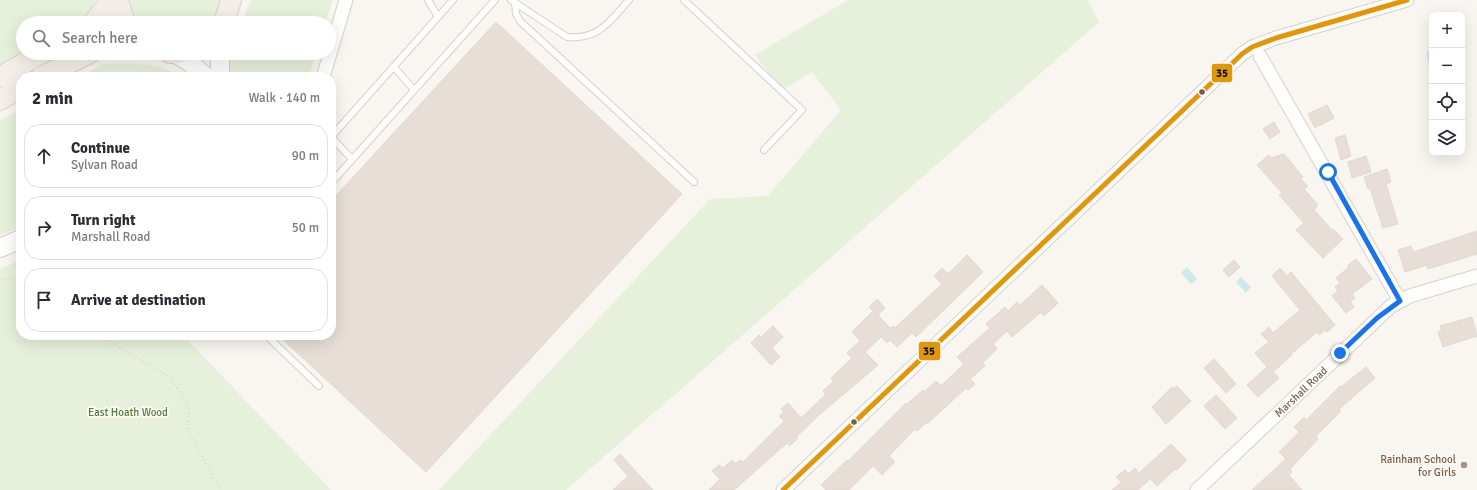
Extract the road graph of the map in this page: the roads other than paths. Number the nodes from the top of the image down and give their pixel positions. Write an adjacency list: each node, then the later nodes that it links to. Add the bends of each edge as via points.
1 (112, 0): 12 (main road)
2 (118, 0): 13 (main road)
3 (231, 0): 14 (main road)
4 (346, 0): 16 (street)
5 (428, 0): 15 (lane)
6 (453, 0): 15 (lane)
7 (495, 0): 29 (lane)
8 (629, 0): 11 (lane, via 601,30 577,38 567,37)
9 (684, 0): 34 (lane, via 802,110)
10 (1407, 0): 44 (street, via 1276,38 1252,47 1242,54)
11 (513, 1): 37 (lane, via 520,20)
12 (99, 16)
13 (123, 16)
14 (226, 16)
15 (438, 17): 23 (lane)
16 (336, 33)
17 (1260, 56): 41 (street)
18 (30, 60): 28 (main road)
19 (84, 60): 24 (main road)
20 (188, 60): 25 (street)
21 (220, 60): 26 (street)
22 (328, 60): 27 (street)
23 (394, 67): 29 (lane); 32 (lane)
24 (54, 72)
25 (201, 72)
26 (220, 72)
27 (324, 72)
28 (0, 77)
29 (414, 90): 35 (lane)
30 (16, 91): 31 (main road)
31 (0, 100)
32 (336, 131)
33 (336, 142): 35 (lane)
34 (764, 150)
35 (352, 159): 36 (lane)
36 (336, 177)
37 (694, 182)
38 (16, 241): 39 (street)
39 (0, 248)
40 (1477, 276): 41 (street, Marshall Road)
41 (1400, 301): 45 (street, Marshall Road, via 1377,318)
42 (271, 340): 43 (lane)
43 (319, 386)
44 (783, 490)
45 (1197, 490)

